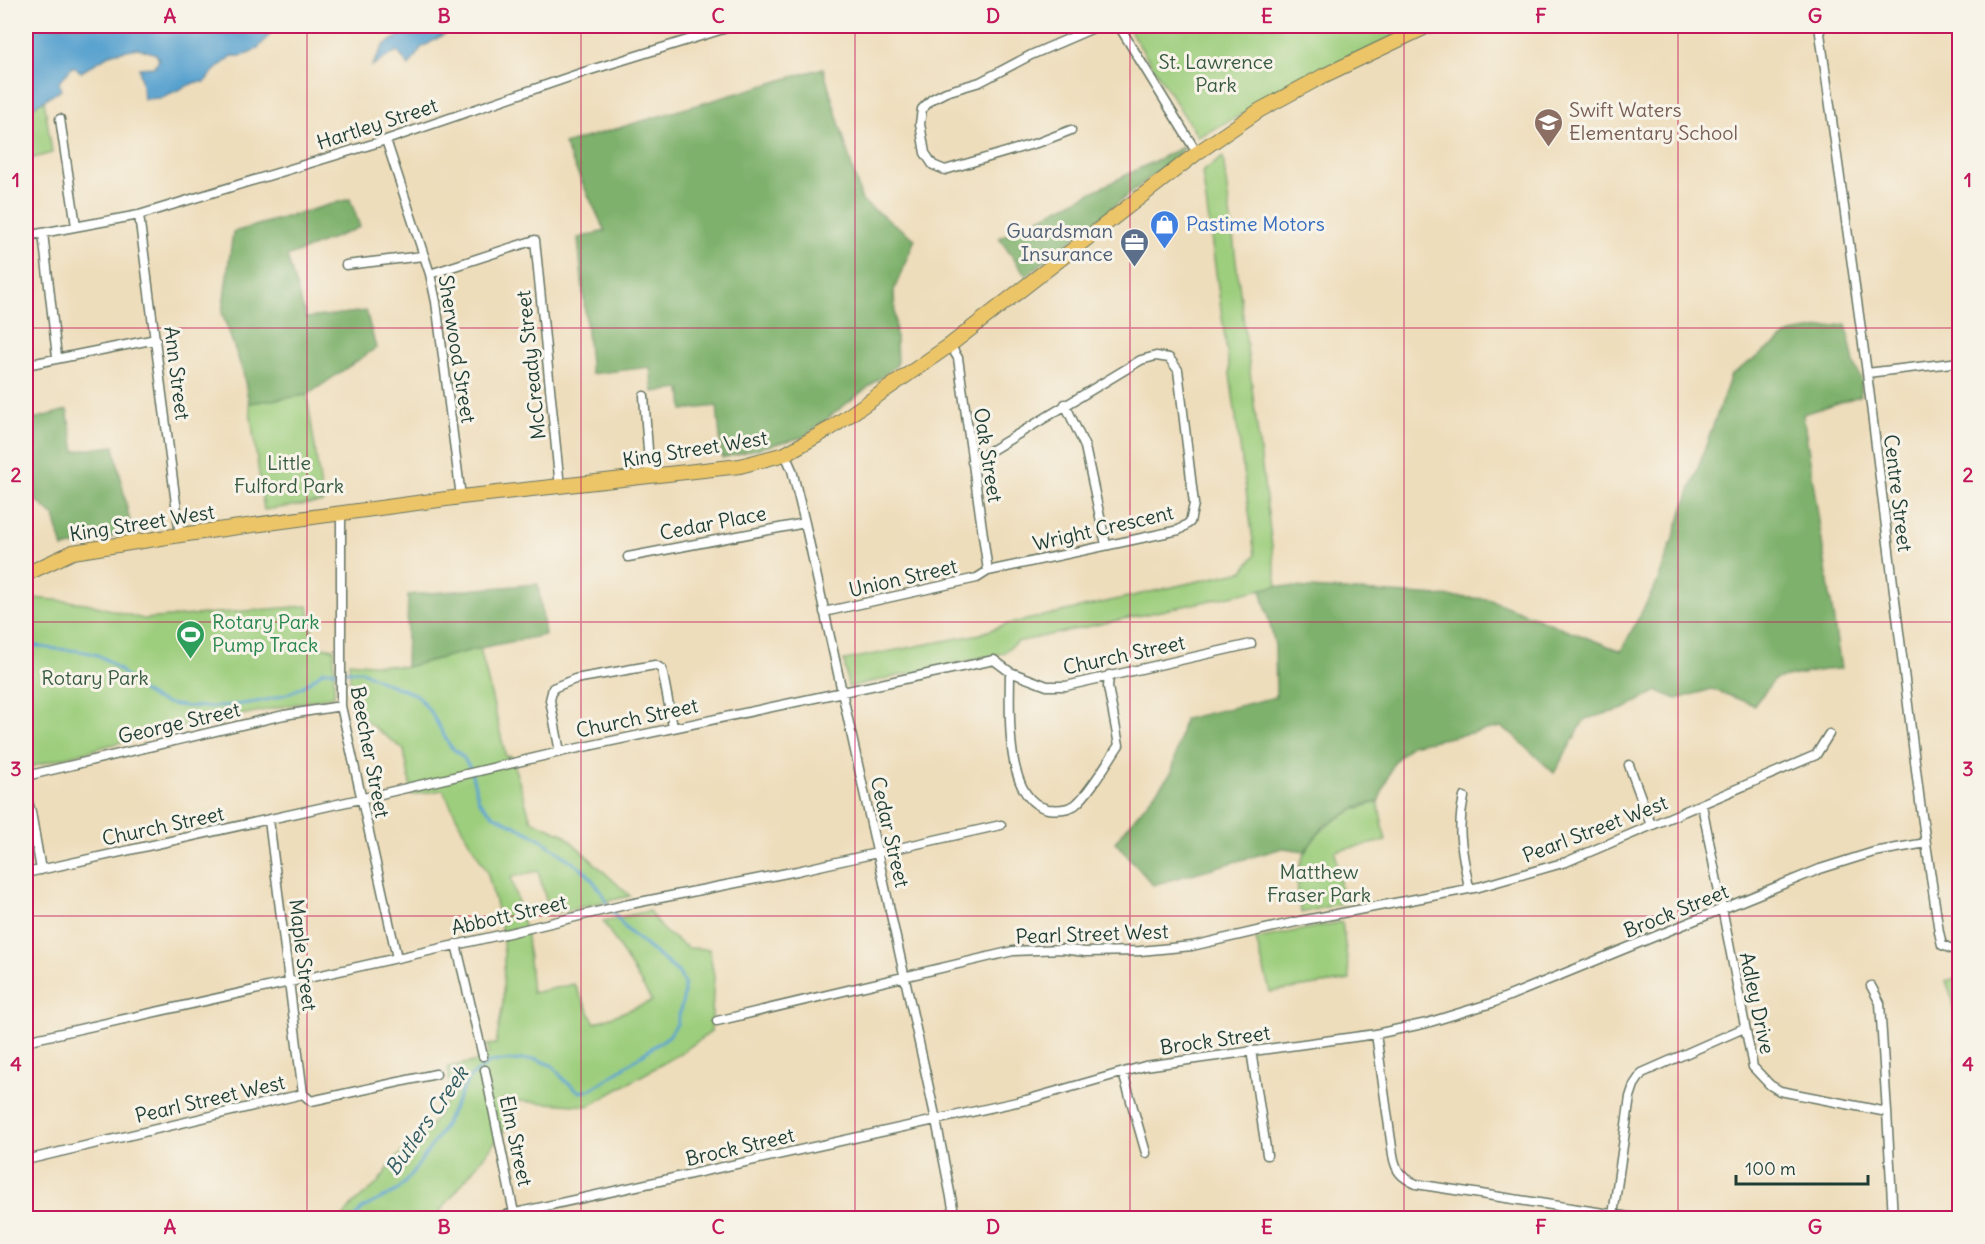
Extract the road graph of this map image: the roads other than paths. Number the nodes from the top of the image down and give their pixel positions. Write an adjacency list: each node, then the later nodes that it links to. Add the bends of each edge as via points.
1 (733, 26): 8 (street, Hartley Street)
2 (1098, 26): 7 (street, via 980,82 932,99 922,109 920,124 925,153 933,165 945,170)
3 (1119, 26): 9 (street)
4 (1428, 26): 9 (main road, King Street West, via 1260,110)
5 (1819, 26): 22 (street, Centre Street)
6 (60, 119): 11 (street)
7 (1071, 130)
8 (386, 140): 10 (street, Hartley Street); 14 (street, Sherwood Street)
9 (1197, 153): 18 (main road, King Street West)
10 (139, 215): 11 (street, Hartley Street); 17 (street, Ann Street)
11 (76, 225): 12 (street, Hartley Street)
12 (43, 233): 13 (street, Hartley Street); 19 (street)
13 (26, 236)
14 (423, 256): 15 (street); 16 (street, Sherwood Street)
15 (346, 265)
16 (430, 274): 28 (street, McCready Street, via 535,240); 29 (street, Sherwood Street)
17 (156, 339): 19 (street); 32 (street, Ann Street)
18 (950, 345): 25 (main road, King Street West, via 831,428); 26 (street, Oak Street, via 958,358)
19 (57, 357): 21 (street)
20 (1959, 362): 22 (street)
21 (26, 365)
22 (1867, 373): 55 (street, Centre Street)
23 (644, 396): 27 (street)
24 (1065, 404): 26 (street, Wright Crescent); 33 (street, via 1085,447); 33 (street, Wright Crescent, via 1141,360 1169,358 1178,370 1194,504 1190,522 1179,530)
25 (785, 454): 27 (main road, King Street West, via 740,466); 31 (street, Cedar Street)
26 (972, 462): 35 (street, Oak Street)
27 (650, 477): 28 (main road, King Street West)
28 (560, 487): 29 (main road, King Street West)
29 (461, 498): 30 (main road, King Street West)
30 (341, 514): 32 (main road, King Street West); 42 (street, Beecher Street)
31 (805, 523): 34 (street, Cedar Place); 37 (street, Cedar Street)
32 (180, 535): 36 (main road, King Street West, via 73,552)
33 (1106, 545): 35 (street, Wright Crescent)
34 (628, 557)
35 (988, 571): 37 (street, Union Street, via 977,578)
36 (26, 574)
37 (824, 612): 41 (street, Cedar Street)
38 (1251, 644): 40 (street, Church Street)
39 (1010, 672): 40 (street, Church Street, via 1047,687); 40 (street, via 1009,726 1023,792 1033,803 1060,810 1074,805 1087,791 1119,745); 41 (street, Church Street, via 994,660)
40 (1109, 675)
41 (842, 693): 43 (street, Church Street); 56 (street, Cedar Street)
42 (341, 706): 47 (street, George Street, via 284,715); 50 (street, Beecher Street)
43 (673, 727): 45 (street, Church Street); 45 (street, via 662,669 655,665 575,679 552,688 550,700)
44 (1829, 734): 51 (street, Pearl Street West, via 1816,755)
45 (560, 752): 50 (street, Church Street)
46 (1629, 765): 54 (street)
47 (26, 776)
48 (26, 795): 57 (street)
49 (1464, 797): 59 (street, via 1459,833)
50 (362, 799): 52 (street, Church Street); 63 (street, Beecher Street)
51 (1702, 805): 54 (street, Pearl Street West); 60 (street, Adley Drive)
52 (269, 820): 57 (street, Church Street); 65 (street, Maple Street)
53 (1001, 825): 56 (street, Abbott Street)
54 (1651, 825): 59 (street, Pearl Street West, via 1566,861)
55 (1926, 843): 60 (street, Brock Street, via 1874,852 1820,869); 62 (street, Centre Street, via 1942,945)
56 (878, 852): 61 (street, Abbott Street); 64 (street, Cedar Street)
57 (41, 870): 58 (street, Church Street)
58 (26, 873)
59 (1469, 888): 64 (street, Pearl Street West, via 1192,946 1140,951 1013,951)
60 (1722, 911): 68 (street, Adley Drive); 69 (street, Brock Street, via 1492,1003)
61 (456, 944): 63 (street, Abbott Street); 72 (street)
62 (1959, 952)
63 (396, 958): 65 (street, Abbott Street)
64 (905, 977): 67 (street, Pearl Street West); 78 (street, Cedar Street)
65 (289, 982): 70 (street, Abbott Street); 76 (street, Maple Street)
66 (1871, 986): 77 (street, via 1880,1002)
67 (717, 1021)
68 (1744, 1028): 77 (street, Adley Drive, via 1753,1067 1779,1091); 83 (street, via 1642,1073 1634,1084)
69 (1376, 1034): 71 (street, Brock Street); 83 (street, via 1392,1155 1396,1170 1404,1179)
70 (26, 1041)
71 (1251, 1050): 74 (street, Brock Street, via 1144,1066); 80 (street)
72 (483, 1056)
73 (485, 1070): 84 (street, Elm Street)
74 (1124, 1073): 78 (street, Brock Street); 79 (street)
75 (436, 1074): 76 (street, Pearl Street West, via 311,1101)
76 (303, 1094): 81 (street, Pearl Street West)
77 (1887, 1112): 89 (street)
78 (936, 1120): 84 (street, Brock Street); 87 (street, Cedar Street)
79 (1146, 1153)
80 (1267, 1155)
81 (26, 1160)
82 (26, 1210): 85 (street)
83 (1613, 1215): 88 (street)
84 (514, 1216): 86 (street, Brock Street)
85 (27, 1218)
86 (492, 1218)
87 (955, 1218)
88 (1636, 1218)
89 (1893, 1218)

